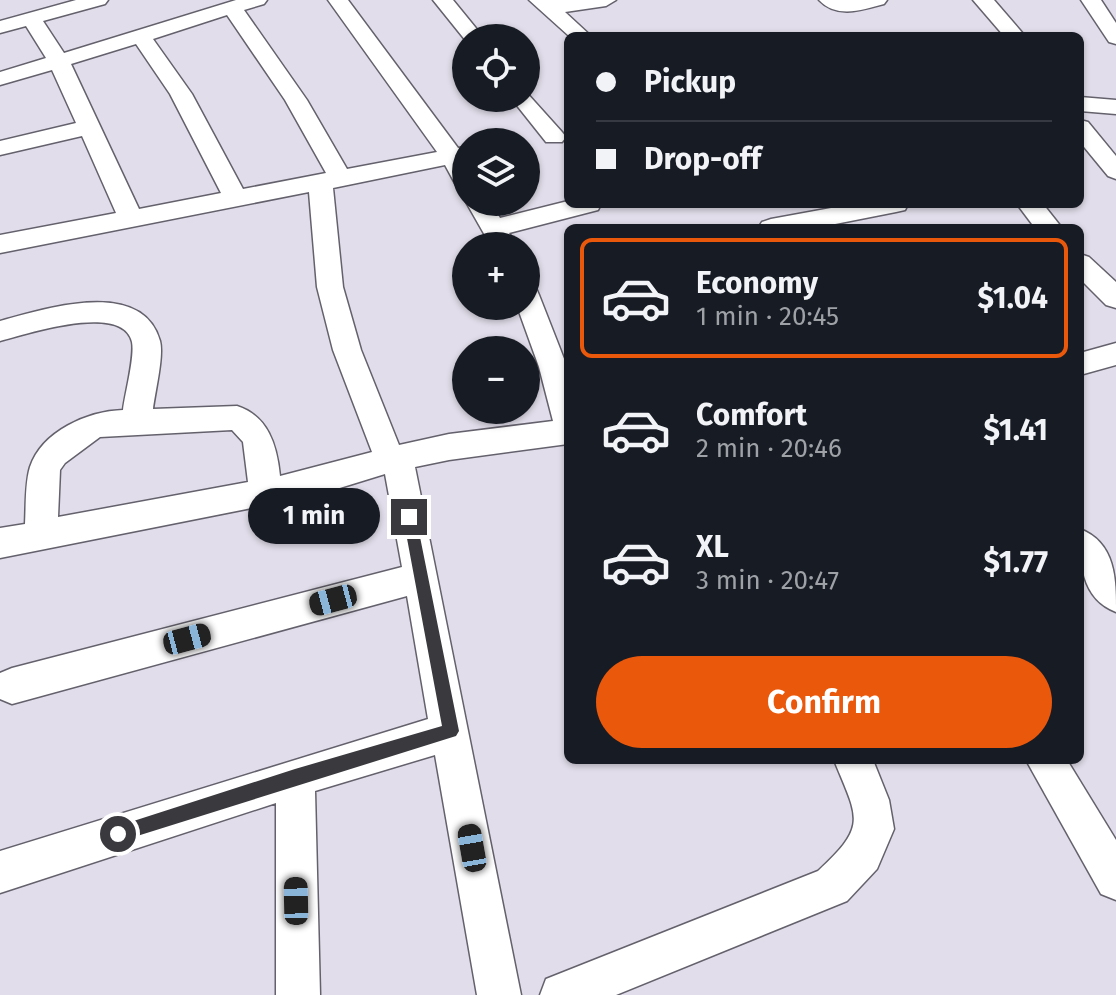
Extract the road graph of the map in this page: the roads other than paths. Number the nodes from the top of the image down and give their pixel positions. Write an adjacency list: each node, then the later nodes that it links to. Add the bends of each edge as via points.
1 (98, 0): 12 (street)
2 (257, 0): 11 (street)
3 (338, 0): 28 (street)
4 (443, 0): 13 (street)
5 (606, 0): 10 (street)
6 (829, 0): 7 (street, via 845,7)
7 (877, 0)
8 (983, 0): 16 (street)
9 (1091, 0): 18 (street)
10 (544, 5): 15 (street)
11 (233, 9): 17 (street); 32 (street, via 296,100)
12 (31, 18): 14 (street); 19 (street)
13 (463, 24)
14 (0, 27)
15 (576, 32)
16 (1011, 32)
17 (141, 37): 19 (street); 33 (street, via 181,94)
18 (1116, 38)
19 (59, 61): 20 (street); 24 (street)
20 (0, 79)
21 (1084, 104): 22 (street)
22 (1116, 107)
23 (536, 112): 26 (street)
24 (91, 127): 29 (street); 37 (street)
25 (1084, 132): 31 (street)
26 (561, 136): 27 (street)
27 (540, 140)
28 (452, 146)
29 (0, 148)
30 (452, 156): 32 (street)
31 (1116, 171)
32 (330, 181): 33 (street); 51 (street, via 330,287 347,350)
33 (236, 199): 37 (street)
34 (578, 208): 40 (street)
35 (875, 208): 38 (street)
36 (1032, 208): 39 (street)
37 (131, 218): 41 (street)
38 (792, 224)
39 (1046, 224)
40 (512, 232)
41 (0, 244)
42 (1084, 268): 43 (street)
43 (1116, 298)
44 (535, 320): 48 (street)
45 (0, 331): 49 (street, via 79,311 132,321 145,333 147,344)
46 (1098, 359): 47 (street)
47 (1116, 383)
48 (564, 407)
49 (136, 421): 52 (street, via 237,418 252,426 259,439); 53 (street, via 93,426 54,454 45,468)
50 (564, 433): 51 (street)
51 (394, 459): 52 (street); 56 (street)
52 (265, 492): 53 (street)
53 (40, 535): 54 (street)
54 (0, 543)
55 (1084, 550): 57 (street)
56 (421, 577): 58 (street); 59 (street)
57 (1116, 596)
58 (12, 686)
59 (451, 731): 62 (street); 66 (street)
60 (855, 764): 67 (street, via 875,818 873,838 861,860 832,886)
61 (1047, 764): 64 (street)
62 (295, 777): 63 (street); 65 (street)
63 (0, 872)
64 (1116, 879)
65 (298, 995)
66 (499, 995)
67 (562, 995)

